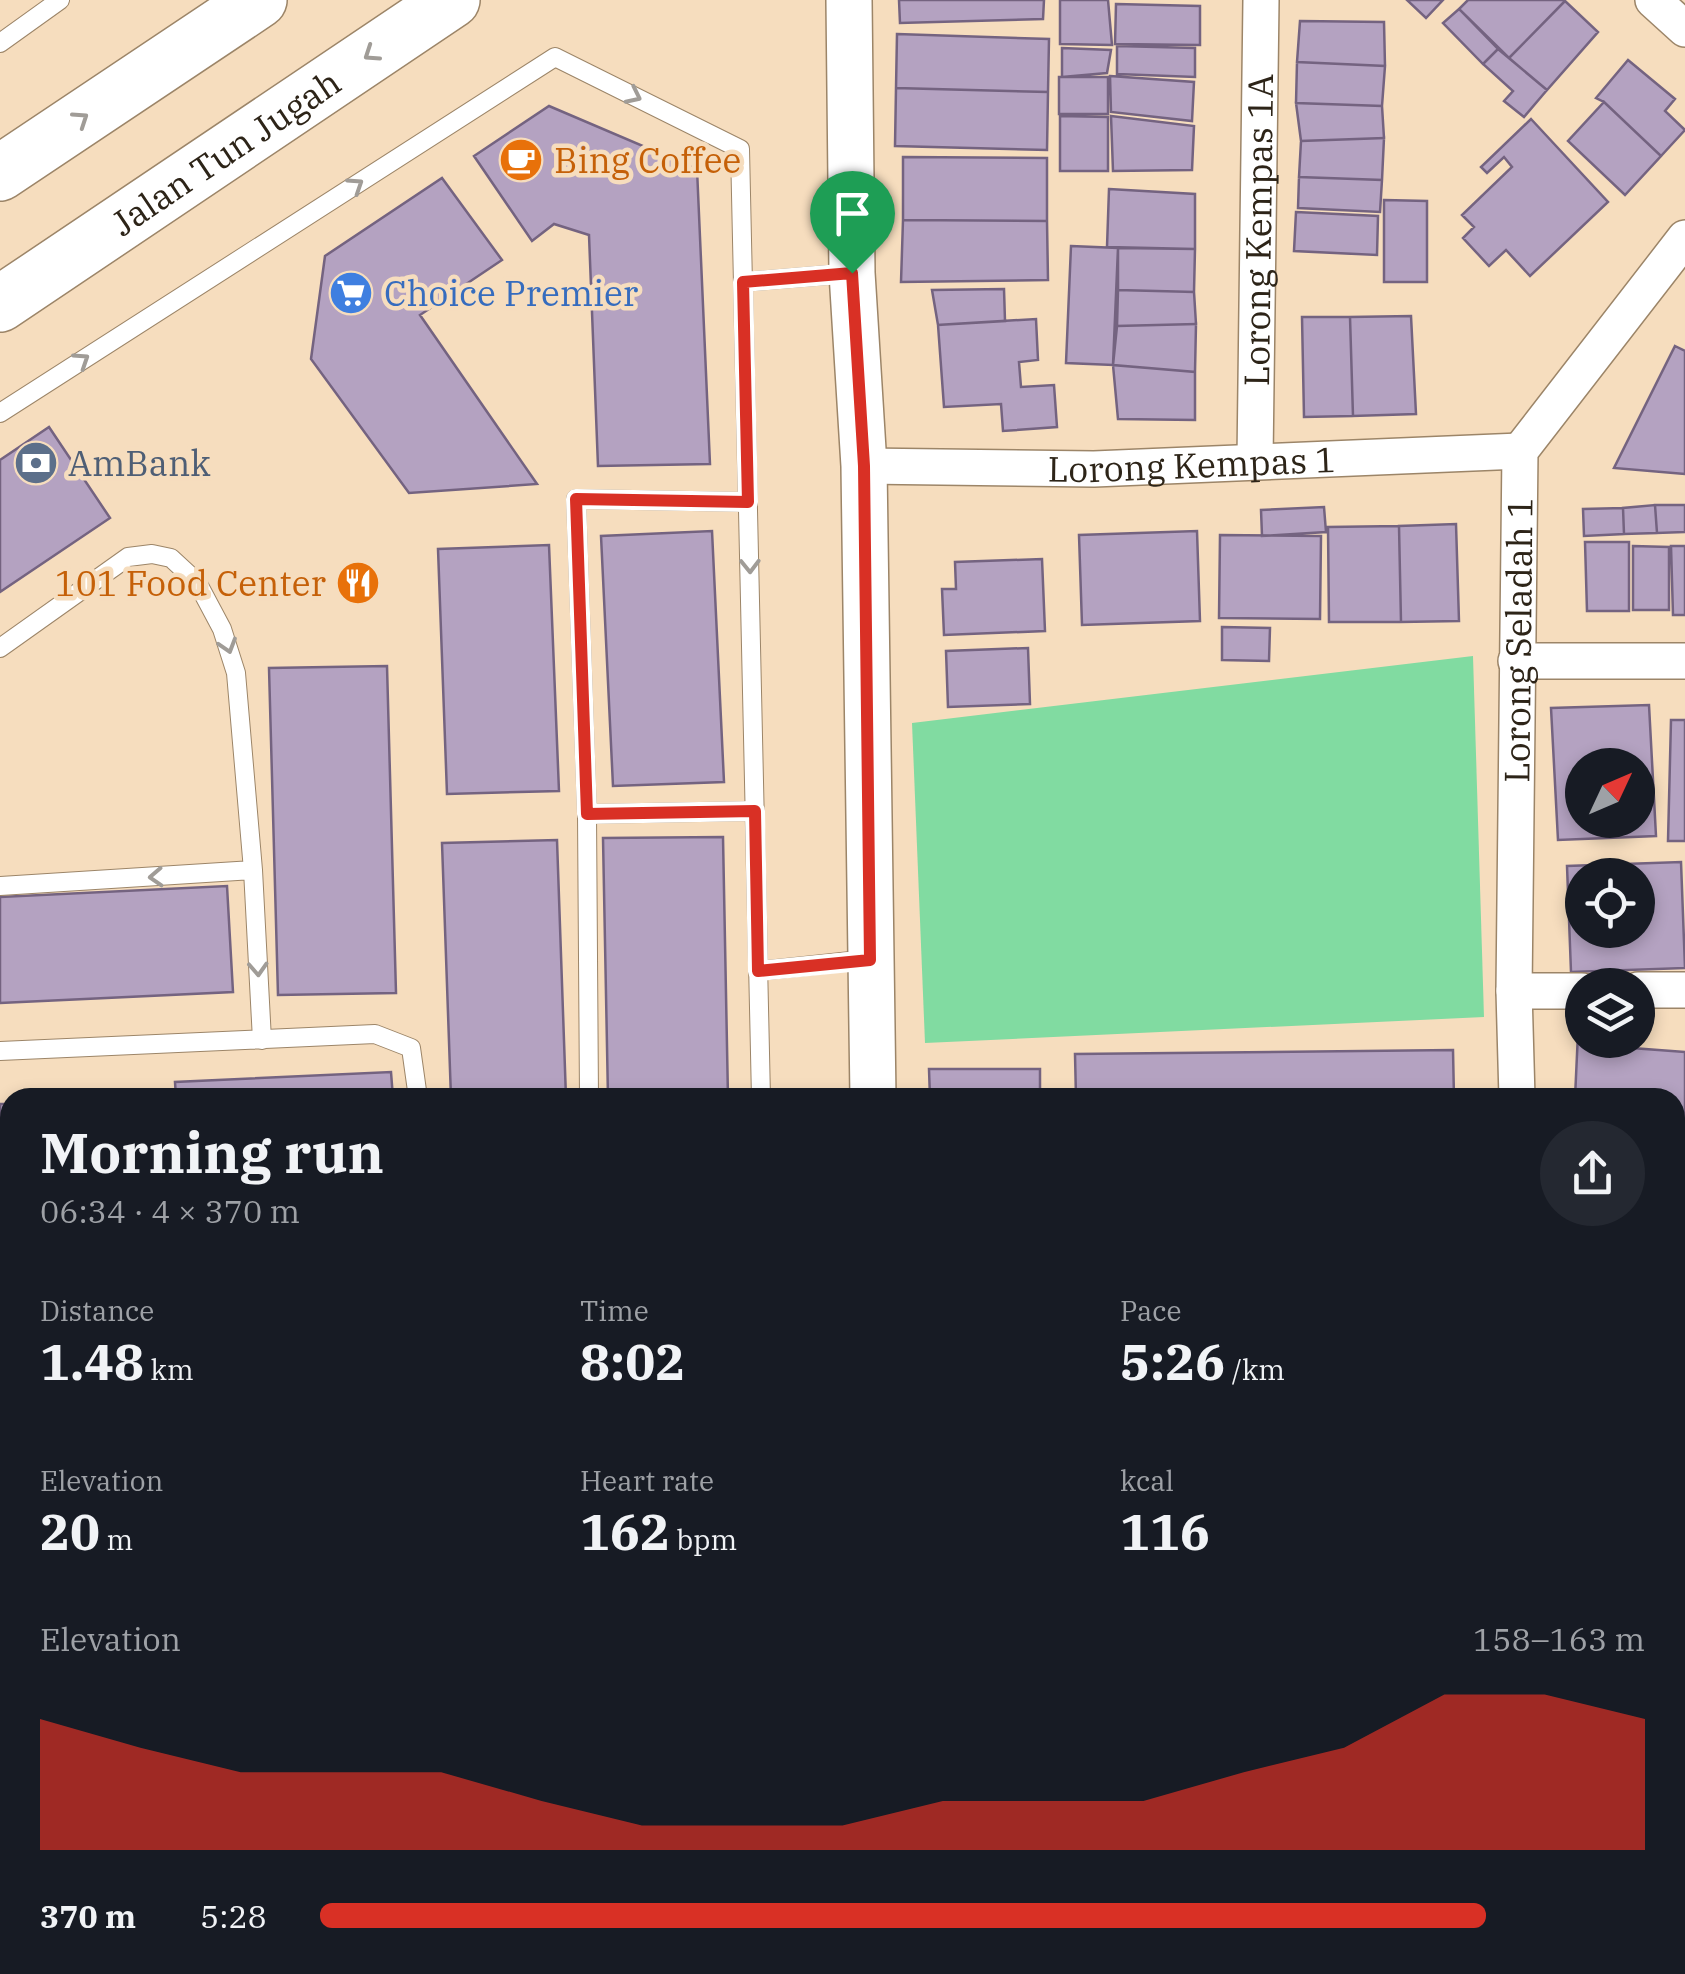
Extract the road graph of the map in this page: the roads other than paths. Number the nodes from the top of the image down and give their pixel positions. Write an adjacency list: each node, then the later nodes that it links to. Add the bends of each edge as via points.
1 (60, 0): 8 (lane)
2 (259, 0): 9 (highway, one-way to 2)
3 (452, 0): 13 (highway, Jalan Tun Jugah, one-way to 13)
4 (850, 0): 11 (street)
5 (1261, 0): 16 (street, Lorong Kempas 1A)
6 (1653, 0): 7 (street)
7 (1685, 29)
8 (0, 42)
9 (0, 173)
10 (1685, 238): 15 (street, Lorong Seladah 1)
11 (852, 273): 12 (lane); 17 (street)
12 (743, 282): 14 (lane, one-way to 12, via 555,57 740,149); 18 (lane)
13 (0, 304)
14 (0, 413)
15 (1520, 450): 16 (street, Lorong Kempas 1); 21 (street, Lorong Seladah 1)
16 (1255, 460): 17 (street, Lorong Kempas 1, via 1094,469)
17 (864, 466): 26 (street)
18 (748, 502): 22 (lane, one-way to 22); 23 (lane, via 576,499)
19 (0, 648): 24 (lane, one-way to 24, via 128,557 170,558 197,582 236,673)
20 (1685, 660): 21 (street)
21 (1516, 661): 30 (street, Lorong Seladah 1)
22 (755, 811): 23 (lane); 27 (lane)
23 (587, 814): 35 (lane)
24 (253, 870): 25 (lane, one-way to 25); 32 (lane, one-way to 32)
25 (0, 886)
26 (870, 960): 27 (lane); 37 (street)
27 (758, 971): 36 (lane)
28 (1655, 990): 29 (street)
29 (1685, 990)
30 (1514, 991): 31 (street); 38 (street, Lorong Seladah 1)
31 (1565, 991)
32 (262, 1040): 33 (lane); 34 (lane, via 375,1034 411,1048)
33 (0, 1051)
34 (417, 1088)
35 (588, 1088)
36 (761, 1088)
37 (873, 1088)
38 (1517, 1088)

